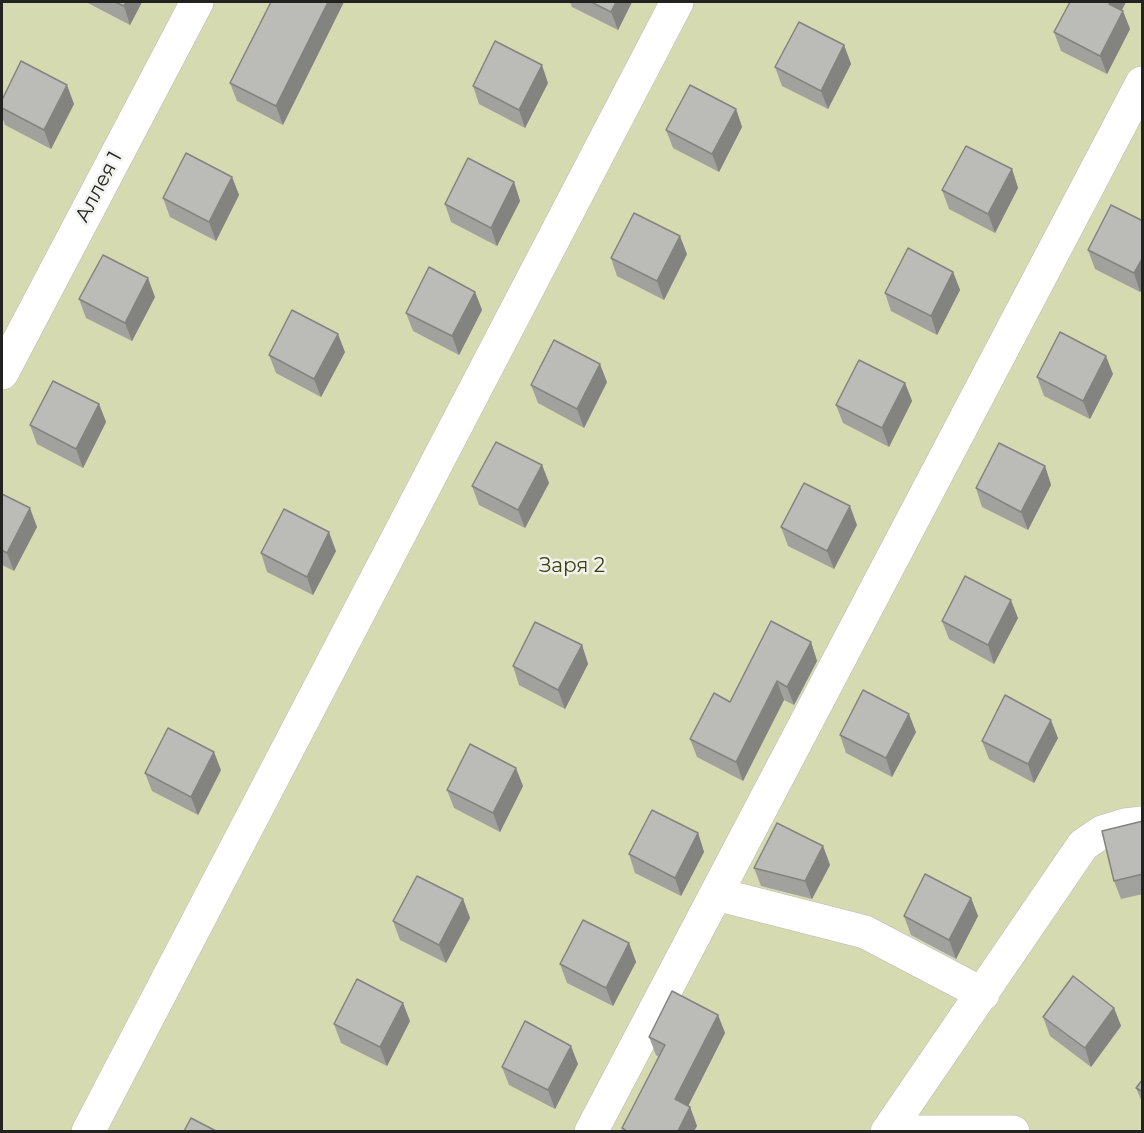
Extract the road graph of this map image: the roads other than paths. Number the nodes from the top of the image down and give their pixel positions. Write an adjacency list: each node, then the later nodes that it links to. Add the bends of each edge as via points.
1 (198, 2): 4 (lane, Аллея 1)
2 (677, 2): 8 (lane)
3 (1143, 83): 6 (lane)
4 (2, 373)
5 (1143, 823): 7 (lane, via 1102,832 1083,845)
6 (716, 894): 7 (lane, via 865,932); 9 (lane)
7 (982, 994): 10 (lane)
8 (88, 1131)
9 (591, 1131)
10 (887, 1131)
11 (913, 1131): 12 (lane)
12 (1013, 1131)

